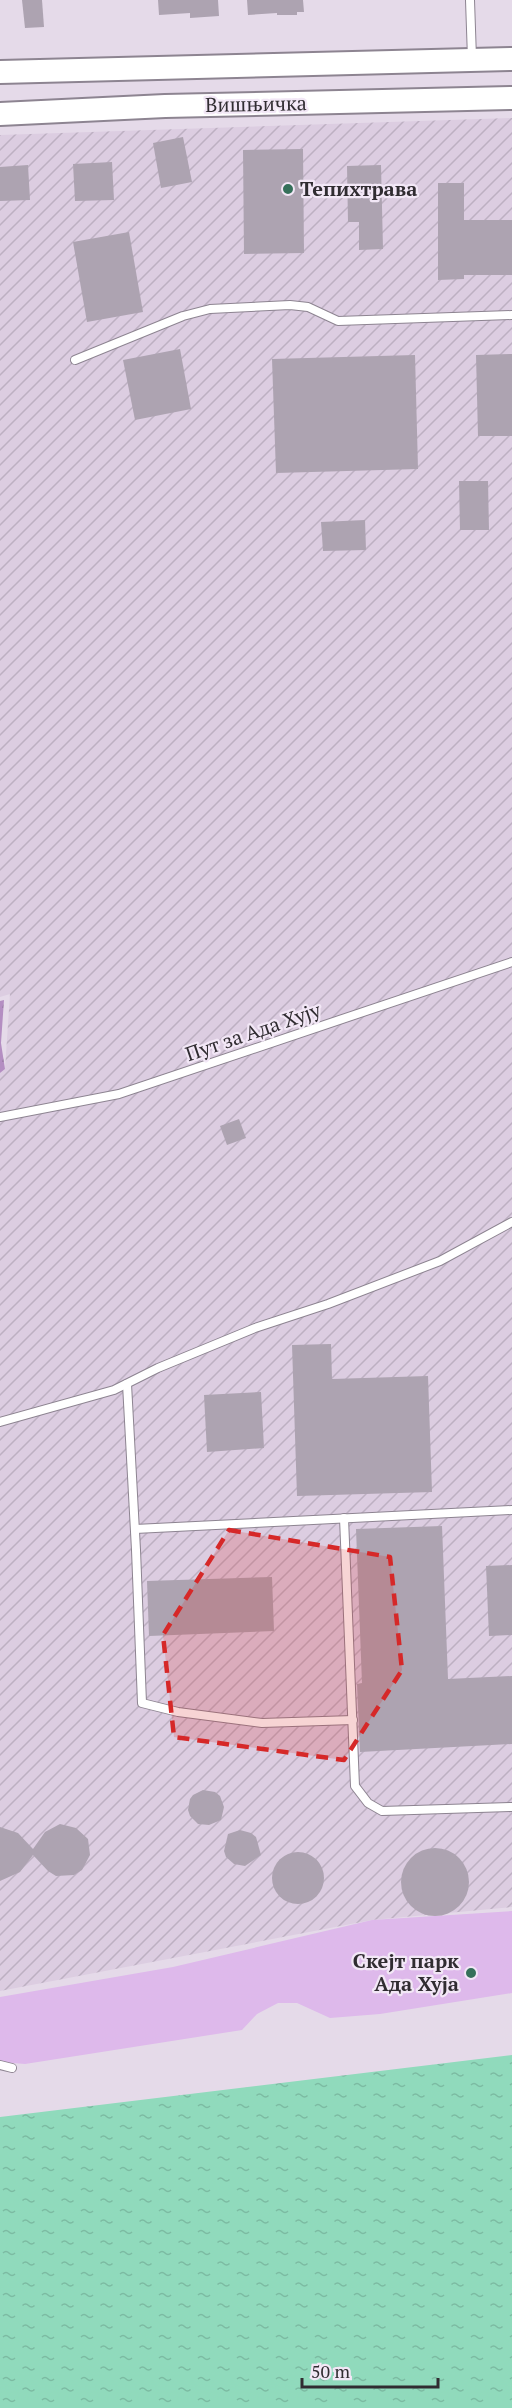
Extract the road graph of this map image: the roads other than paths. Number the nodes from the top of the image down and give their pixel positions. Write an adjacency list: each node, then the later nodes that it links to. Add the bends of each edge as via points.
1 (470, 0): 3 (lane)
2 (512, 59): 3 (main road, Вишњичка)
3 (472, 60): 4 (main road, Вишњичка)
4 (0, 72)
5 (512, 98): 6 (main road, Вишњичка)
6 (0, 114)
7 (512, 315): 8 (lane, via 344,321 290,305 210,309)
8 (75, 360)
9 (512, 962): 10 (lane, Пут за Ада Хују, via 119,1094)
10 (0, 1117)
11 (512, 1222): 12 (lane, via 440,1261 255,1329)
12 (127, 1384): 13 (lane); 16 (lane)
13 (0, 1422)
14 (512, 1510): 15 (lane)
15 (344, 1518): 16 (lane); 17 (lane)
16 (135, 1529): 17 (lane, via 142,1703 262,1723)
17 (353, 1720): 18 (lane, via 355,1786 368,1803 382,1811)
18 (512, 1807)
19 (0, 2064): 20 (lane)
20 (12, 2068)

